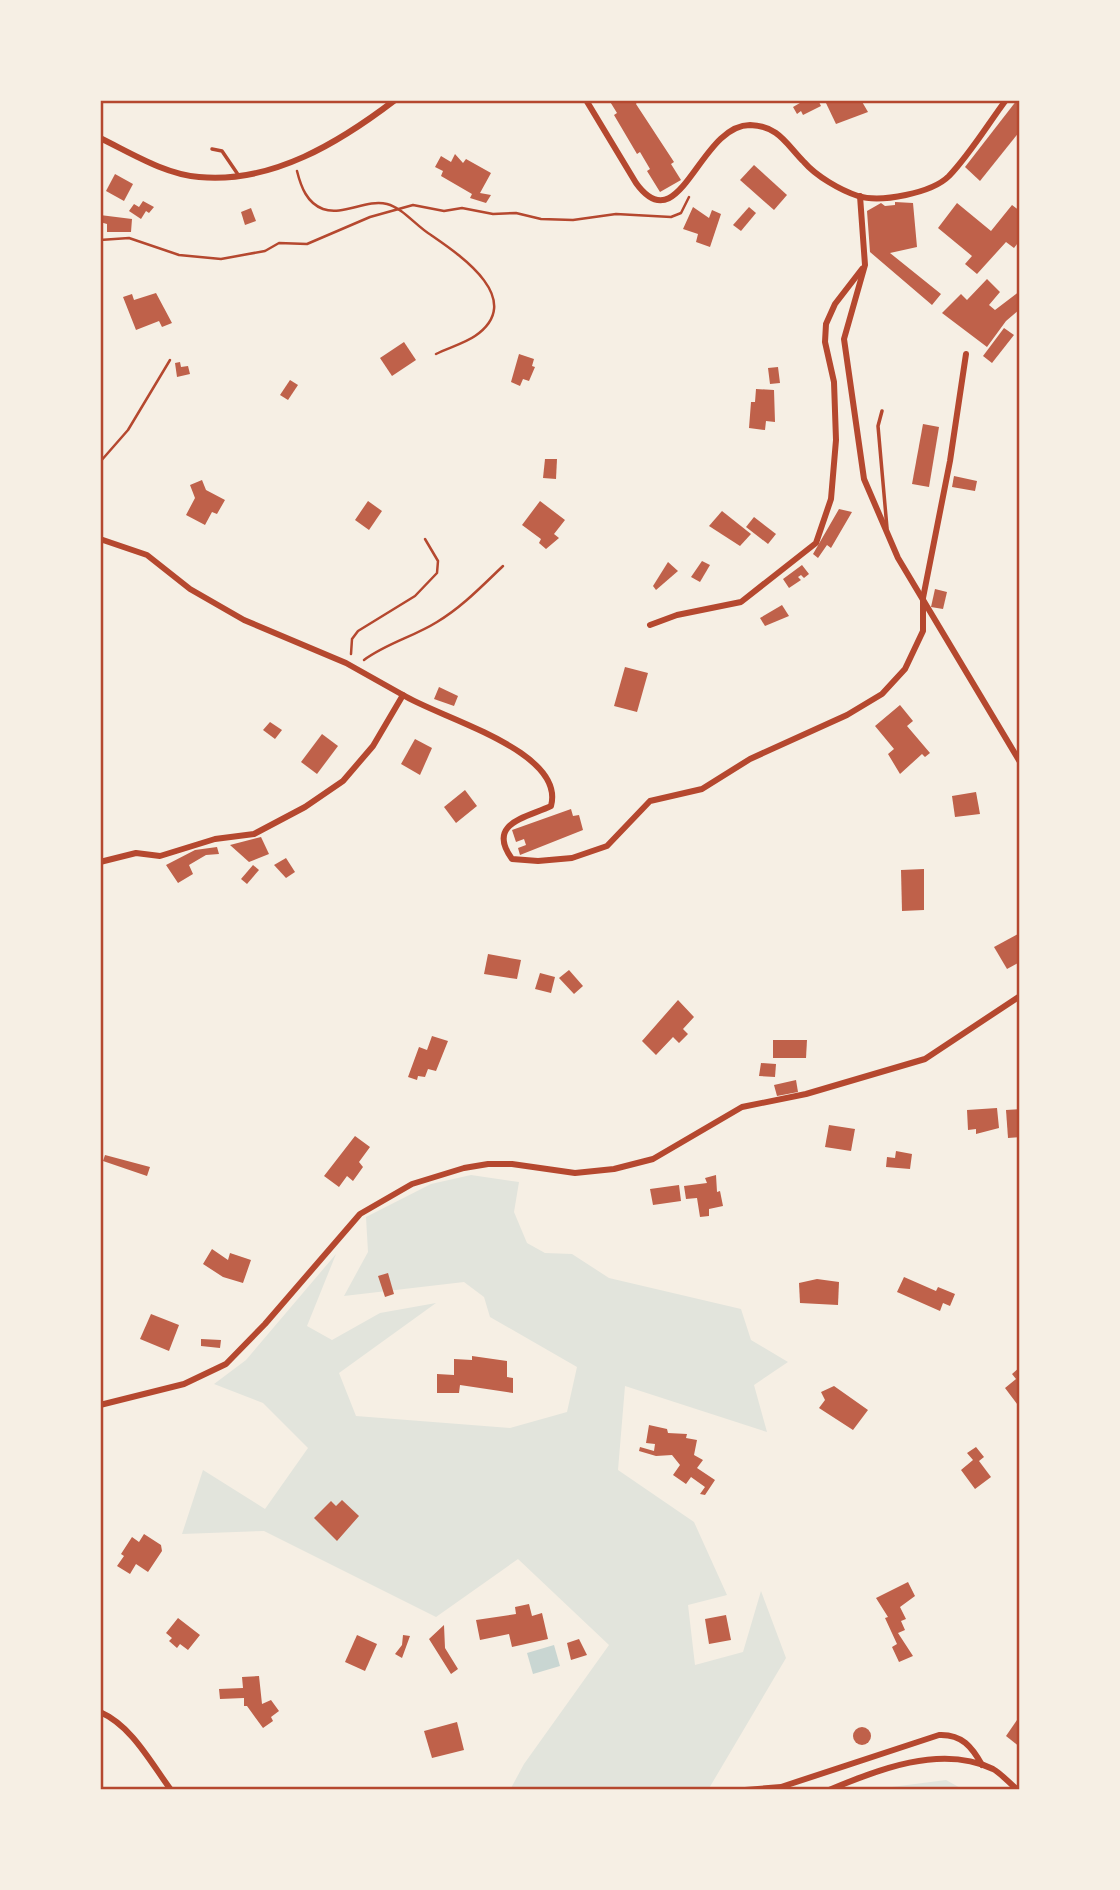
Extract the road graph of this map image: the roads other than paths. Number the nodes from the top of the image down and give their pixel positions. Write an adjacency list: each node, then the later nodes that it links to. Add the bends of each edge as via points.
1 (395, 100): 6 (street, via 356,130 295,161)
2 (586, 100): 7 (street, via 645,195 654,200 682,190 712,144 737,127 750,125 777,131 805,165)
3 (1006, 100): 7 (street, via 948,177 930,189)
4 (100, 138): 6 (street, via 158,167 198,177)
5 (212, 149): 6 (lane, via 222,151)
6 (241, 177)
7 (860, 196): 8 (street)
8 (865, 265): 11 (street, via 844,340 864,479); 14 (street, via 825,324 836,440 831,499 816,543 741,602)
9 (966, 354): 13 (street)
10 (882, 411): 11 (lane, via 878,426)
11 (888, 537): 13 (street)
12 (100, 539): 15 (street, via 147,555 190,589 244,620)
13 (923, 598): 15 (street, via 923,631 905,669 882,694 702,789 650,801 607,846 572,858 512,859 504,848 504,833 511,822 551,806 554,796 544,772 524,752); 16 (street)
14 (650, 625)
15 (403, 695): 17 (street, via 373,746 343,781 306,807 254,834 215,839 160,856 136,853)
16 (1020, 762)
17 (100, 862)
18 (1020, 996): 19 (street, via 925,1059 818,1091 742,1107 653,1159 575,1173 488,1164 412,1184 360,1214 226,1364 184,1384)
19 (100, 1405)
20 (100, 1712): 22 (street, via 131,1735)
21 (982, 1765): 23 (street, via 972,1746 939,1735 781,1787); 24 (street, via 927,1760 870,1773); 25 (street)
22 (172, 1790)
23 (745, 1790)
24 (829, 1790)
25 (1018, 1790)

